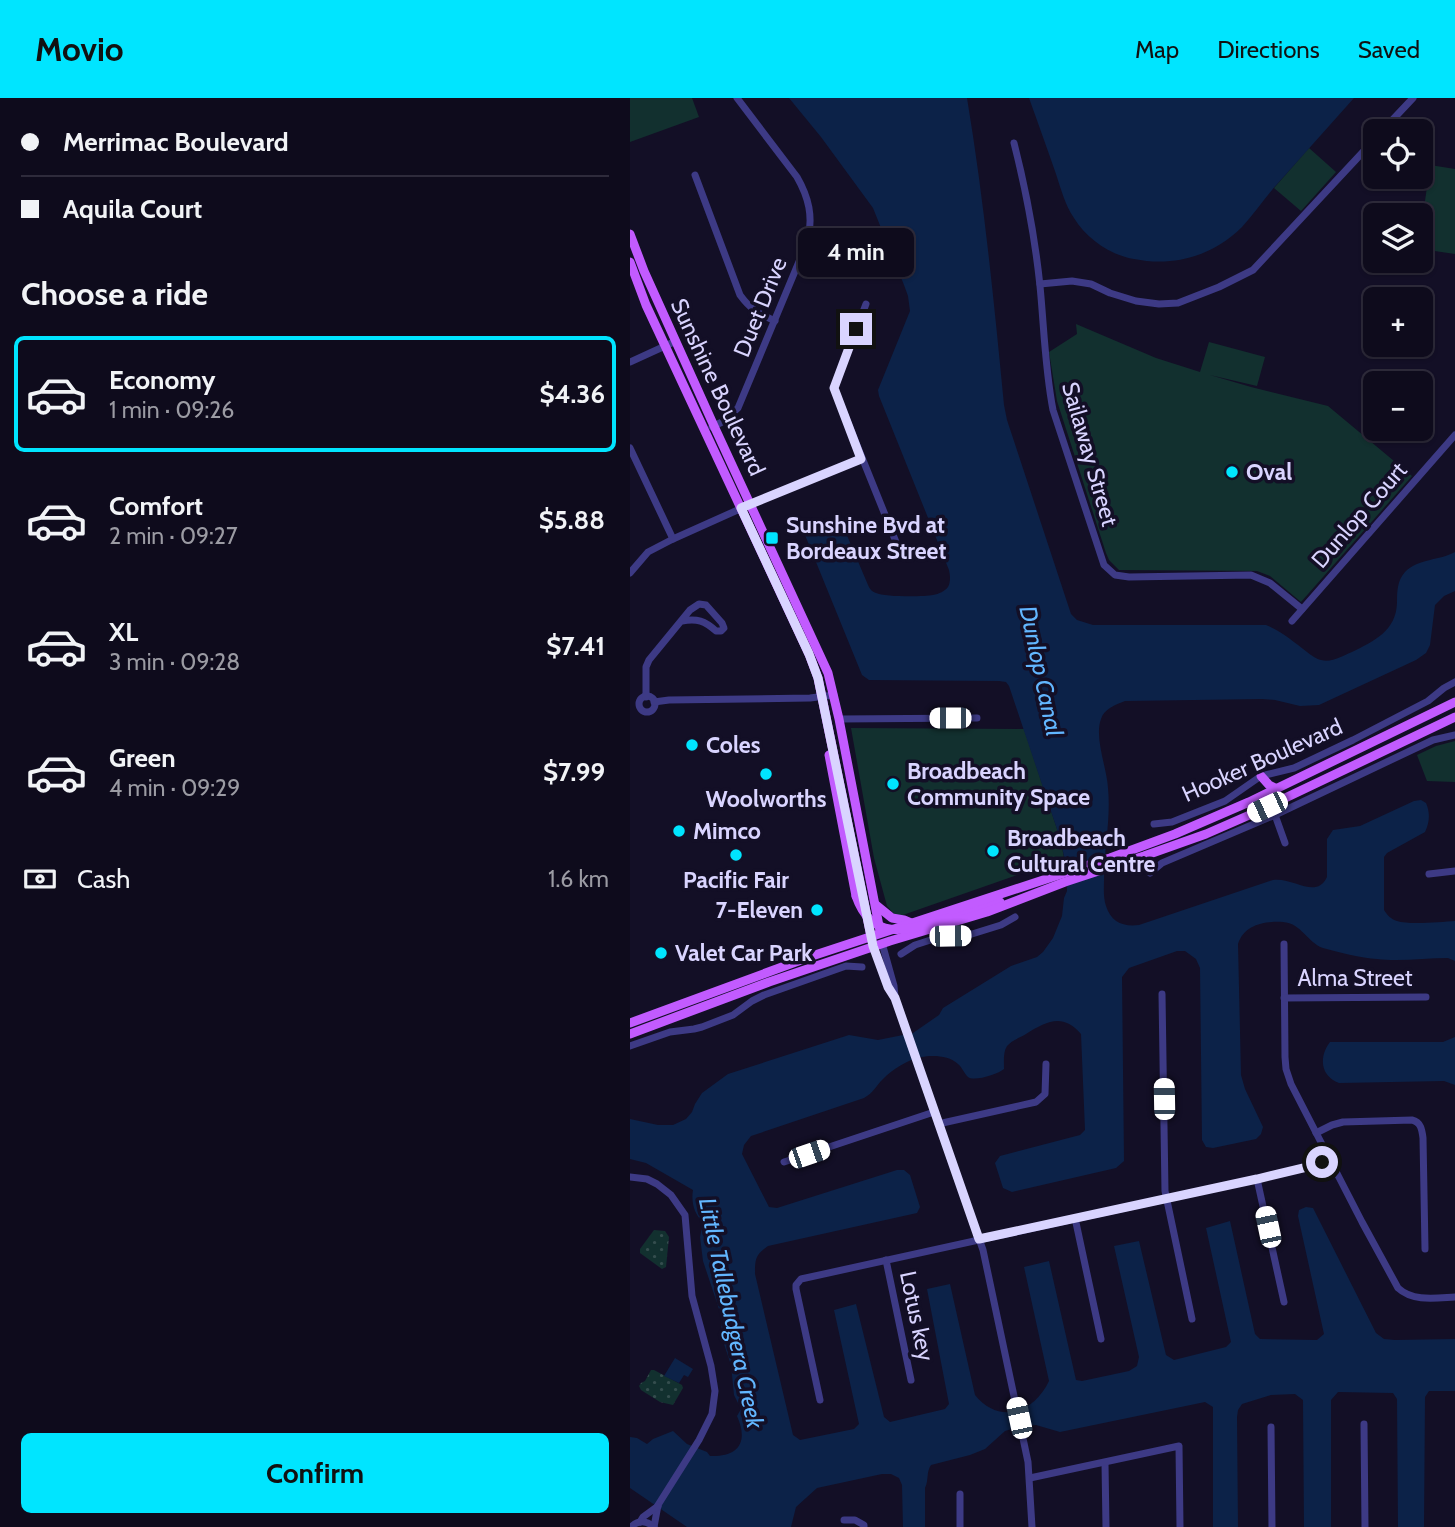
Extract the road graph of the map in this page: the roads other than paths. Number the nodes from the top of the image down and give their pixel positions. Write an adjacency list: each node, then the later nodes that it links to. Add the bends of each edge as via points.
1 (737, 98): 8 (street, Duet Drive, via 804,188)
2 (1413, 98): 3 (street)
3 (1393, 119)
4 (1014, 143): 11 (street, Sailaway Street)
5 (1363, 152): 11 (street, via 1253,270 1219,287 1178,303 1159,304 1136,301 1091,284)
6 (695, 174): 13 (street, via 740,295 756,313)
7 (823, 218): 8 (street)
8 (811, 219): 13 (street, Duet Drive, via 808,240)
9 (630, 234): 14 (main road, Sunshine Boulevard)
10 (630, 262): 15 (main road, Sunshine Boulevard)
11 (1040, 284): 27 (street, Sailaway Street, via 1053,410 1104,565 1115,575 1129,577 1251,575 1270,583)
12 (866, 304): 21 (street, via 834,388)
13 (775, 321): 17 (street, Duet Drive, via 738,408)
14 (676, 341): 15 (street); 17 (main road, Sunshine Boulevard)
15 (664, 346): 16 (street); 18 (main road, Sunshine Boulevard)
16 (630, 362)
17 (714, 426): 18 (street, Duet Drive); 22 (main road, Sunshine Boulevard)
18 (704, 431): 23 (main road, Sunshine Boulevard)
19 (1455, 435): 27 (street, Dunlop Court)
20 (631, 452): 24 (street)
21 (861, 459): 22 (street); 25 (street)
22 (751, 504): 23 (street); 31 (main road, Sunshine Boulevard, via 823,660)
23 (741, 508): 24 (street); 32 (main road, Sunshine Boulevard, via 809,654)
24 (673, 540): 26 (street, via 649,552)
25 (898, 547)
26 (630, 573)
27 (1302, 609): 29 (street, Dunlop Court)
28 (682, 621): 28 (street, via 690,610 706,605 724,628 716,631 699,620); 33 (street, via 649,660)
29 (1292, 621)
30 (1455, 682): 42 (street, Hooker Boulevard, via 1353,740 1294,768)
31 (834, 695): 32 (street); 39 (main road, Sunshine Boulevard)
32 (822, 696): 35 (street); 41 (main road, Sunshine Boulevard)
33 (643, 699): 34 (street); 35 (street); 35 (street, via 640,707 645,712 652,710)
34 (630, 700)
35 (654, 702)
36 (1455, 702): 43 (main road, Hooker Boulevard)
37 (1455, 717): 48 (main road, Hooker Boulevard, via 1228,824 1163,850)
38 (977, 718): 39 (street)
39 (839, 719): 54 (main road, Sunshine Boulevard)
40 (1455, 735): 45 (street, via 1433,740)
41 (831, 736): 53 (main road, bridge, via 830,763 839,810 856,895 867,916 882,926 910,929); 60 (main road, Sunshine Boulevard)
42 (1261, 776): 43 (main road); 44 (main road); 46 (street, Hooker Boulevard, via 1225,802)
43 (1277, 789): 44 (main road, Hooker Boulevard)
44 (1262, 796): 48 (main road, Hooker Boulevard)
45 (1275, 815): 47 (street); 50 (street, via 1162,863)
46 (1154, 824)
47 (1285, 843)
48 (1108, 863): 52 (main road, Hooker Boulevard)
49 (1455, 871): 51 (street)
50 (1150, 873)
51 (1429, 874)
52 (1063, 878): 53 (main road, Hooker Boulevard); 57 (main road, Hooker Boulevard)
53 (1016, 901): 55 (main road, Hooker Boulevard)
54 (876, 905): 57 (main road, via 892,918); 59 (main road, Sunshine Boulevard)
55 (987, 912): 58 (street); 60 (main road, Hooker Boulevard)
56 (1015, 917): 58 (street)
57 (911, 923): 59 (main road, Hooker Boulevard)
58 (992, 928): 62 (street, via 939,937)
59 (881, 933): 60 (main road, Hooker Boulevard)
60 (875, 942): 64 (main road, Hooker Boulevard, via 792,963); 68 (main road, Hooker Boulevard); 73 (street, Sunshine Boulevard)
61 (1284, 944): 67 (street)
62 (901, 954)
63 (862, 967): 68 (street, Hooker Boulevard, via 846,966 764,995 733,1014)
64 (705, 994): 68 (street); 69 (main road, Hooker Boulevard)
65 (1162, 994): 80 (street)
66 (1426, 997): 67 (street, Alma Street)
67 (1284, 998): 75 (street, via 1286,1069)
68 (713, 1013): 70 (main road, Hooker Boulevard); 71 (street, Hooker Boulevard, via 694,1029)
69 (630, 1023)
70 (630, 1034)
71 (630, 1046)
72 (1046, 1064): 74 (street, via 1045,1094 1036,1102)
73 (934, 1112): 74 (street, Sunshine Boulevard); 77 (street)
74 (938, 1124): 82 (street, Sunshine Boulevard)
75 (1316, 1133): 76 (street); 83 (street, via 1354,1120 1417,1122 1423,1134)
76 (1328, 1157): 79 (street, via 1311,1166); 85 (street, via 1398,1288 1420,1298)
77 (784, 1162)
78 (630, 1177): 96 (street, via 657,1184 685,1215 692,1296 715,1391 712,1414)
79 (1257, 1179): 80 (street); 86 (street)
80 (1166, 1198): 81 (street); 87 (street)
81 (1075, 1218): 82 (street); 88 (street)
82 (979, 1239): 84 (street); 94 (street, Sunshine Boulevard)
83 (1425, 1249)
84 (886, 1260): 89 (street, Lotus key); 90 (street, via 797,1281)
85 (1455, 1297)
86 (1284, 1302)
87 (1192, 1319)
88 (1101, 1339)
89 (911, 1380)
90 (820, 1400)
91 (1364, 1424): 107 (street)
92 (1271, 1427): 106 (street)
93 (1105, 1462): 94 (street); 104 (street); 105 (street, via 1179,1446)
94 (1030, 1478): 103 (street, Sunshine Boulevard)
95 (960, 1494): 102 (street)
96 (658, 1505): 98 (street); 100 (street)
97 (844, 1520): 101 (street, via 855,1520)
98 (640, 1522): 99 (street); 100 (street)
99 (631, 1527)
100 (654, 1527)
101 (864, 1527)
102 (960, 1527)
103 (1032, 1527)
104 (1106, 1527)
105 (1180, 1527)
106 (1272, 1527)
107 (1365, 1527)

